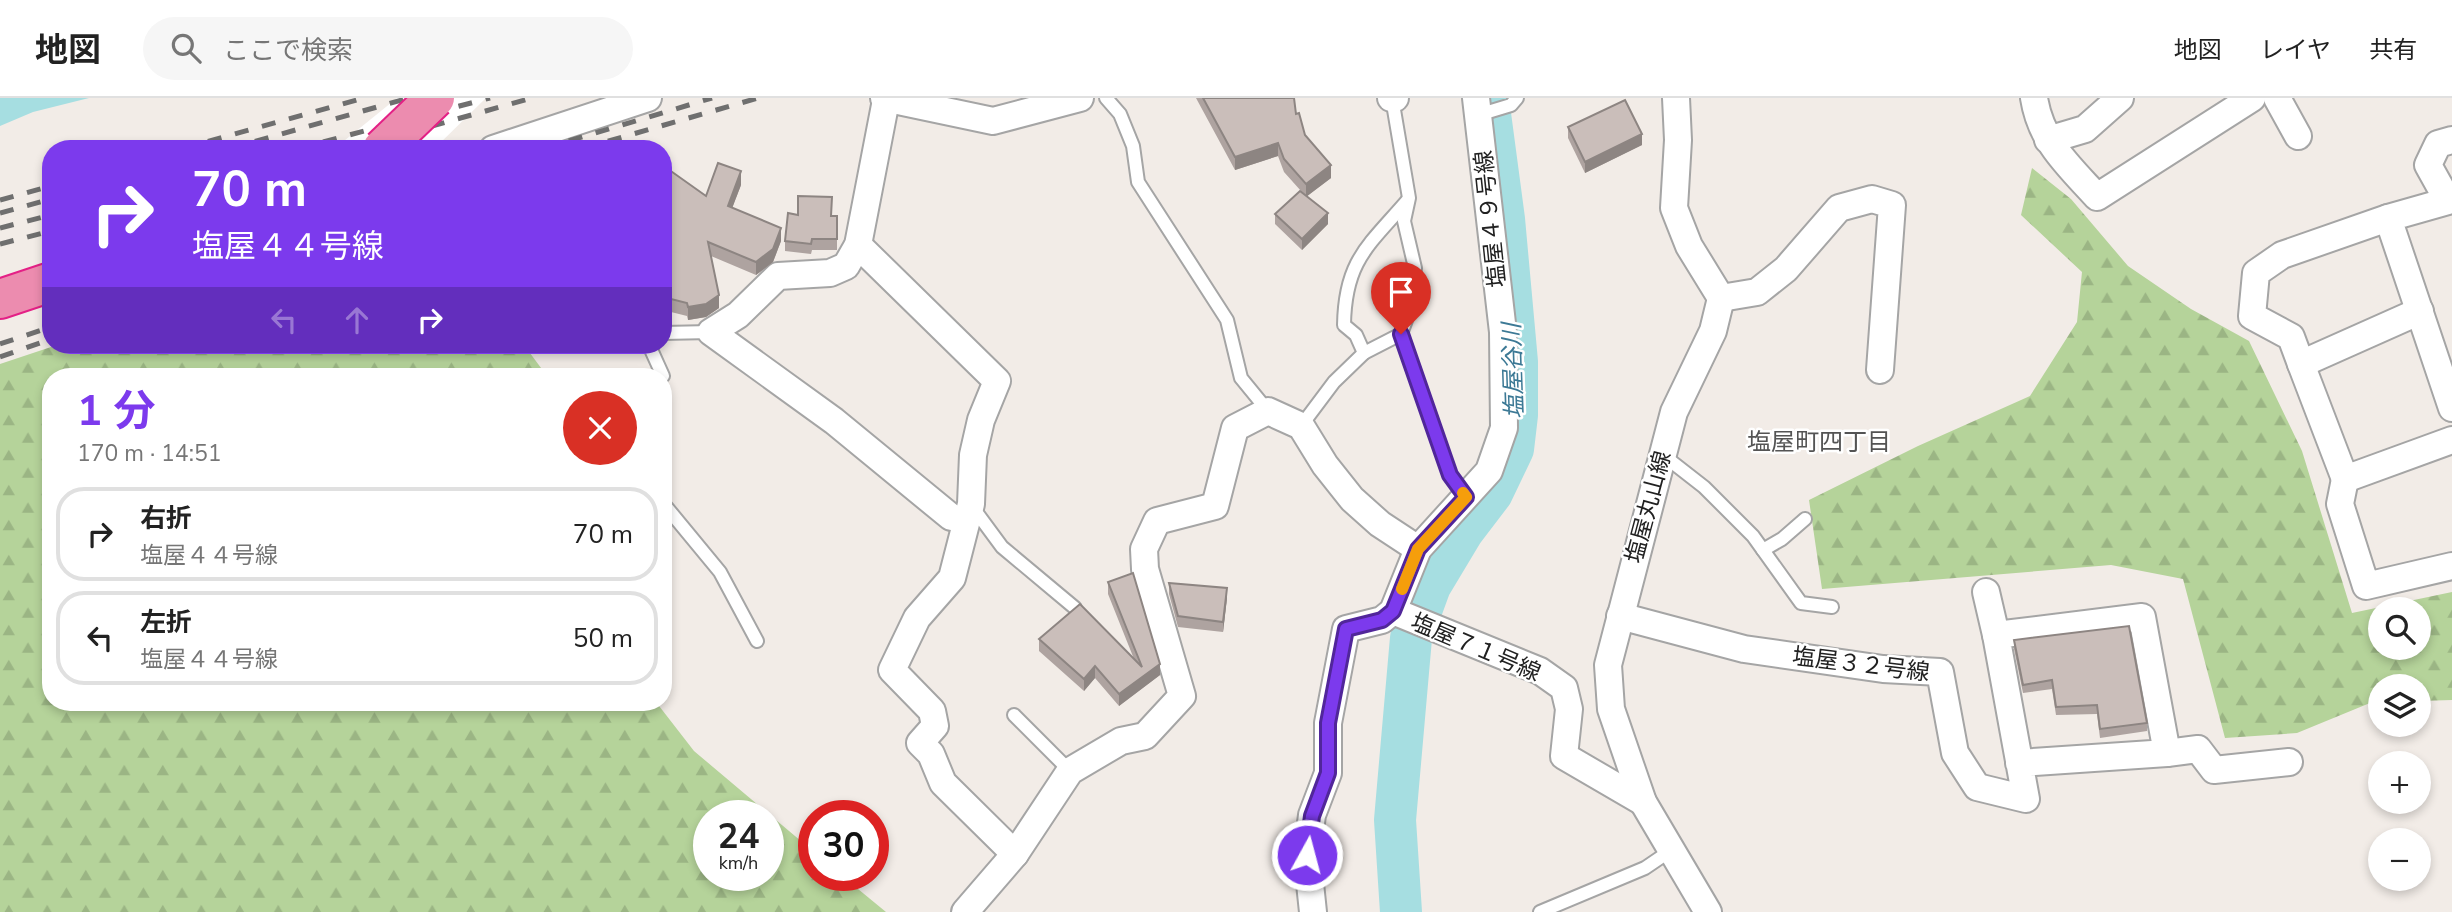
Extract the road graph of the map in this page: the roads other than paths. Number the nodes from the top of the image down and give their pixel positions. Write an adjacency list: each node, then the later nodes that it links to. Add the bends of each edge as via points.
1 (435, 98): 15 (highway, bridge)
2 (648, 98): 16 (street)
3 (1080, 98): 12 (street, via 993,121)
4 (1107, 98): 34 (lane, via 1120,114 1133,146 1138,183 1227,320 1241,378)
5 (1393, 98): 19 (lane)
6 (1517, 98): 13 (lane, via 1511,105)
7 (1676, 98): 24 (street, via 1674,208 1689,246)
8 (2034, 98): 17 (street, via 2038,124)
9 (2120, 98): 17 (street, via 2085,129)
10 (2252, 98): 17 (street, via 2097,197)
11 (2277, 98): 14 (street)
12 (885, 99): 22 (street)
13 (1483, 108): 39 (street, 塩屋４９号線, via 1503,332 1504,428 1489,471)
14 (2298, 136)
15 (391, 140)
16 (521, 140)
17 (2048, 140)
18 (2452, 140): 20 (street, via 2438,144 2428,165)
19 (1409, 198): 29 (lane, via 1404,221 1415,268 1410,309); 30 (lane, via 1371,238 1354,265 1344,295 1344,325 1356,335)
20 (2450, 204): 21 (street)
21 (2388, 218): 26 (street); 31 (street, via 2282,254 2256,273 2252,316 2291,337)
22 (858, 246): 27 (street, via 846,266 830,273 778,276 738,315); 40 (street, via 997,381 981,420)
23 (42, 285): 25 (highway)
24 (1721, 298): 32 (street, via 1756,292 1786,269 1839,208 1872,200 1892,205); 37 (street, 塩屋丸山線, via 1713,331 1674,412)
25 (0, 299)
26 (2420, 312): 31 (street); 33 (street)
27 (710, 332): 28 (lane); 40 (street)
28 (672, 333)
29 (1401, 334): 30 (lane); 39 (lane, via 1450,475)
30 (1364, 353): 35 (lane, via 1334,382)
31 (2301, 364): 38 (street)
32 (1880, 370)
33 (2452, 408)
34 (1268, 411): 35 (street); 57 (street, via 1235,428 1215,506 1157,521 1144,549 1144,569 1182,696 1145,736 1121,741)
35 (1301, 426): 43 (street, via 1352,499)
36 (2452, 440): 38 (street)
37 (1662, 454): 44 (lane, via 1704,487); 50 (street, 塩屋丸山線)
38 (2346, 479): 45 (street, via 2340,504 2366,586)
39 (1466, 497): 43 (street, 塩屋４９号線)
40 (961, 511): 48 (lane); 60 (street, via 952,578 917,618 892,670 932,711 935,726 920,743 931,754 943,783)
41 (672, 514): 52 (lane, via 720,572)
42 (1805, 519): 44 (lane)
43 (1418, 549): 49 (street)
44 (1763, 550): 47 (lane, via 1801,604)
45 (2452, 566)
46 (1986, 592): 51 (street, 塩屋３２号線)
47 (1832, 607)
48 (1075, 608)
49 (1398, 613): 58 (street, 塩屋７１号線, via 1540,671 1564,688 1569,709 1564,756); 62 (street, via 1346,629 1328,723 1328,773 1310,829 1307,855)
50 (1620, 616): 56 (street, 塩屋３２号線, via 1744,649 1883,669 1940,672 1955,753 1976,787 2026,799); 58 (street, 塩屋丸山線, via 1608,666 1611,709)
51 (1996, 635): 54 (street, via 2142,617); 56 (street, 塩屋３２号線)
52 (757, 641)
53 (1014, 715): 57 (lane)
54 (2167, 753): 55 (street, via 2198,749 2214,770); 56 (street)
55 (2289, 762)
56 (2020, 763)
57 (1070, 771): 60 (street)
58 (1643, 802): 59 (street, 塩屋丸山線)
59 (1670, 851): 63 (lane, via 1645,868); 64 (street, 塩屋丸山線)
60 (1015, 855): 61 (street)
61 (965, 912)
62 (1313, 912)
63 (1541, 912)
64 (1707, 912)

